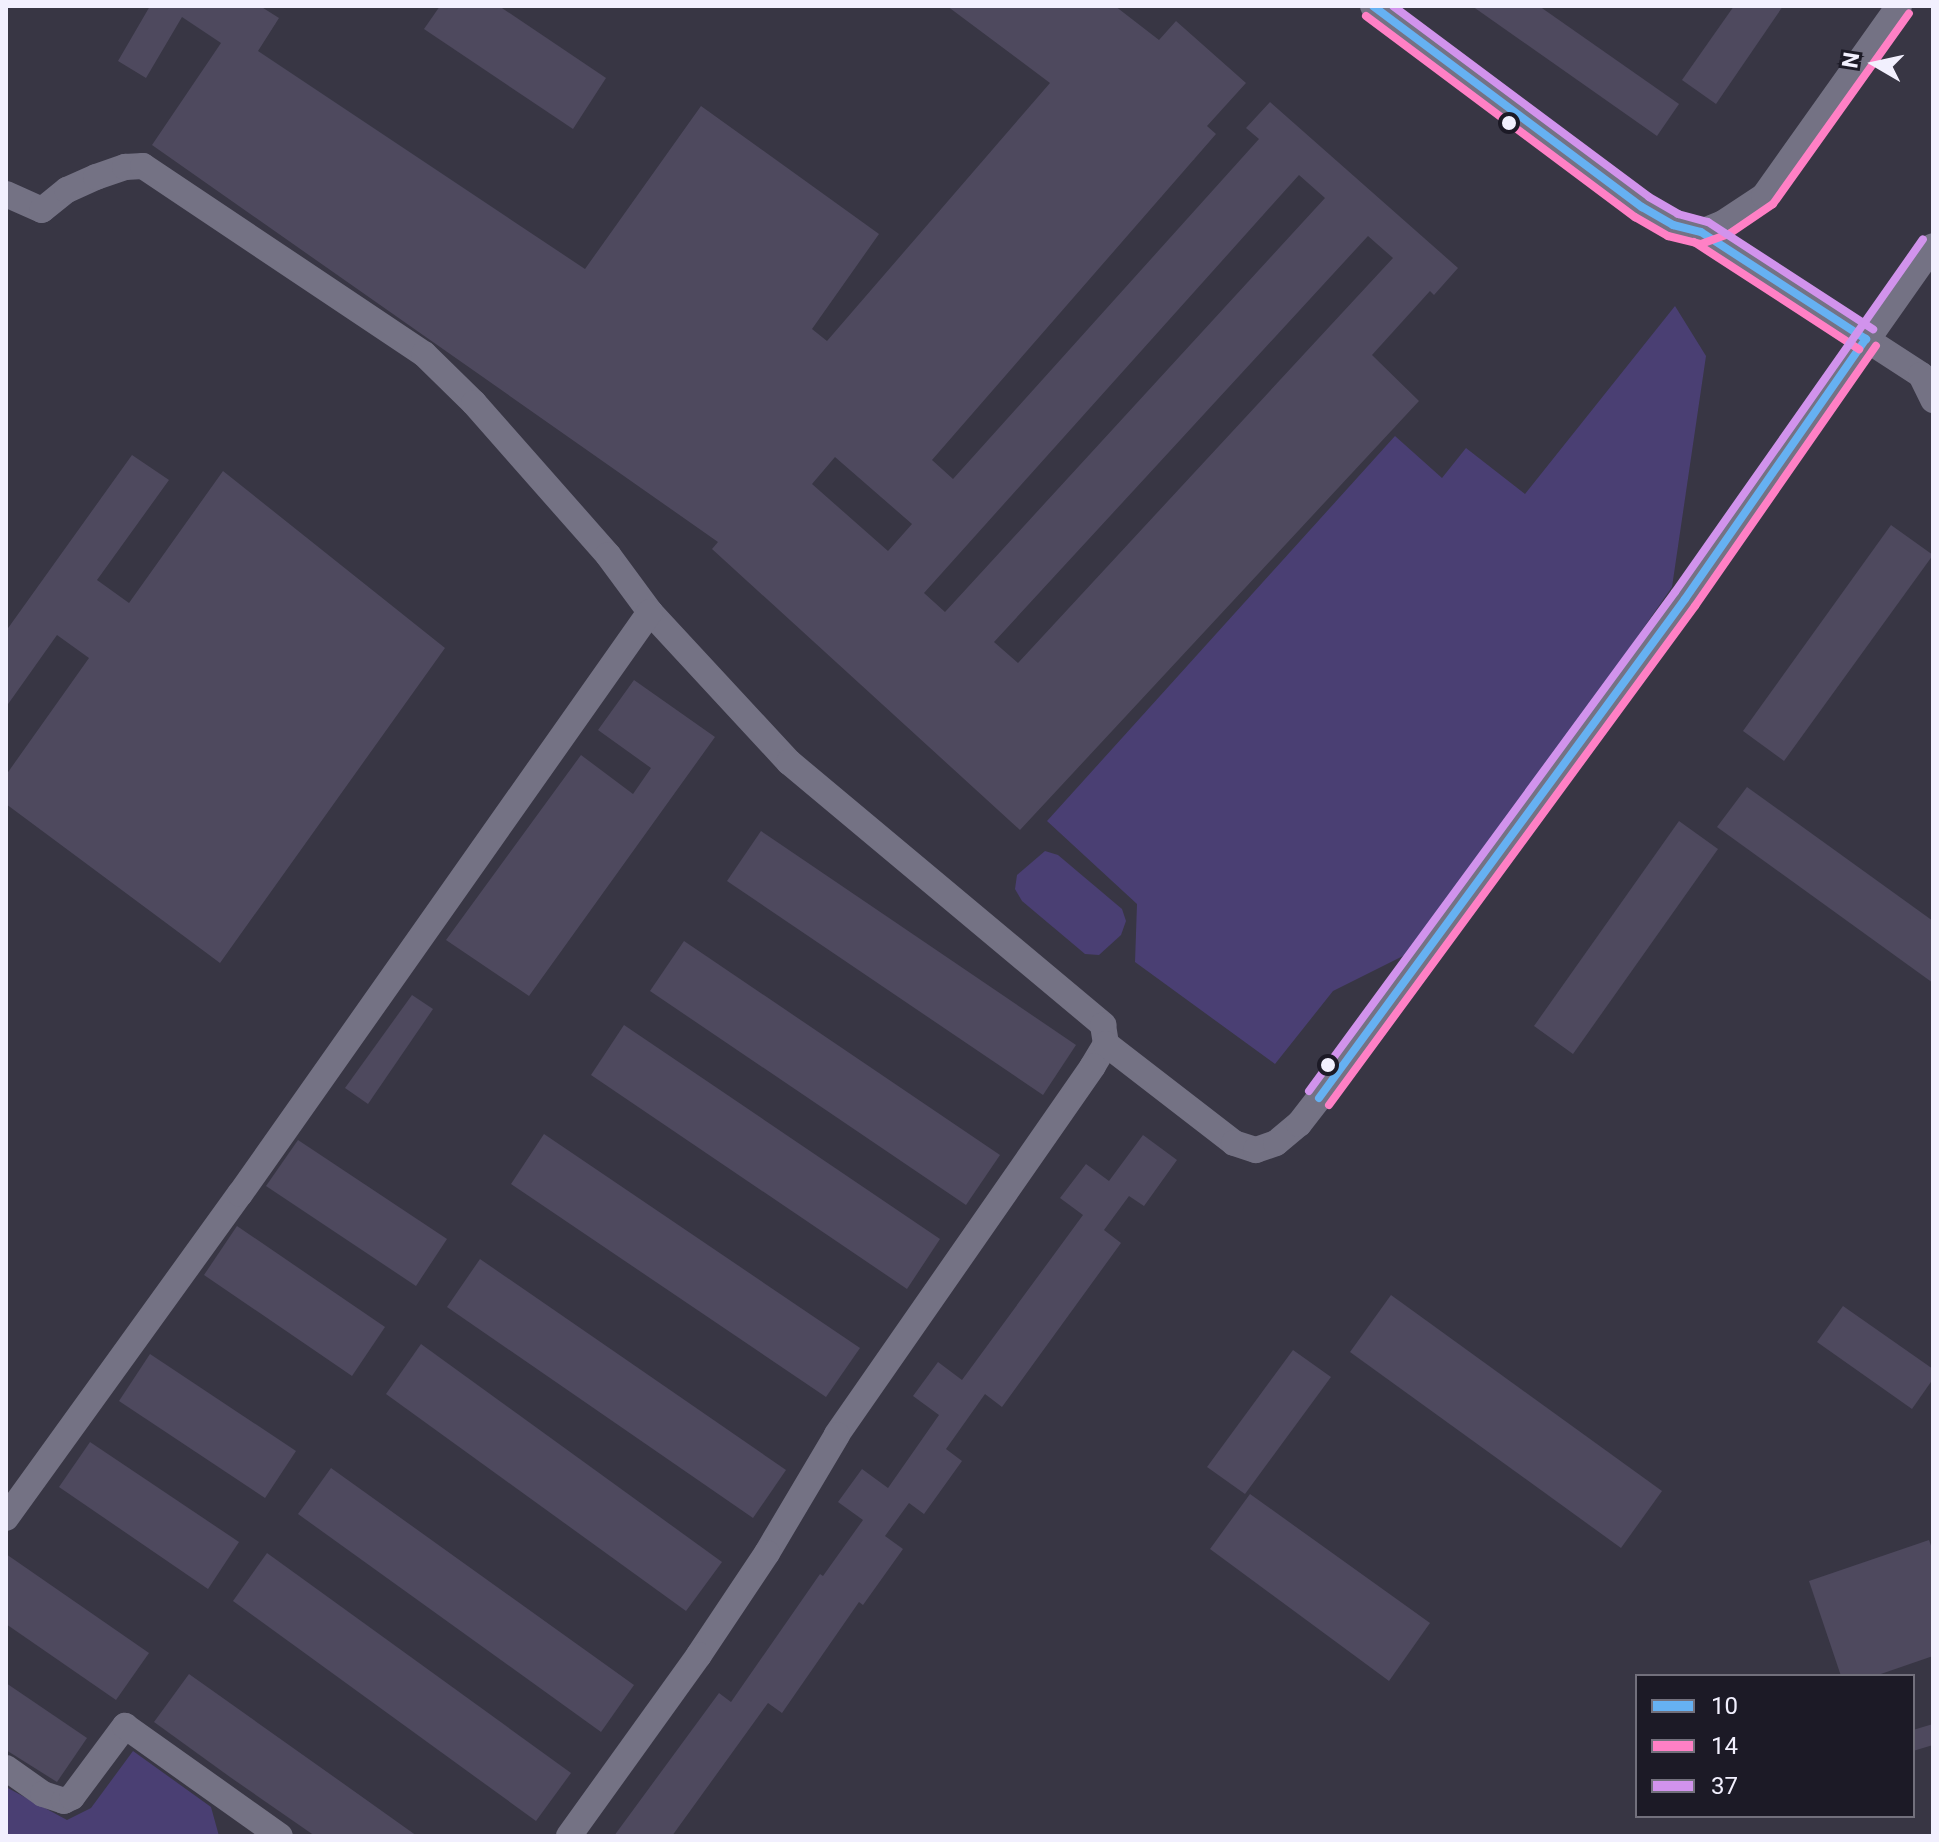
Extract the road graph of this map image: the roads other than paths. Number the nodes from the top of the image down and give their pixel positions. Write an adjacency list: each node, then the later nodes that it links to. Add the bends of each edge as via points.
1 (1373, 6): 4 (street, via 1642,207 1673,225)
2 (1899, 6): 4 (street, via 1764,196)
3 (6, 194): 8 (street, via 42,210 67,190 96,177 143,166 424,354 567,508)
4 (1701, 232): 6 (street)
5 (1933, 246): 6 (street)
6 (1866, 339): 7 (street, via 1921,375); 9 (street, via 1653,643 1299,1124 1276,1143 1256,1150 1234,1143)
7 (1933, 400)
8 (650, 612): 9 (street, via 789,762 1054,981 1103,1025); 10 (street)
9 (1106, 1044): 13 (street, via 837,1435 699,1655)
10 (6, 1518)
11 (6, 1768): 12 (street, via 43,1794 64,1801 125,1726)
12 (280, 1836)
13 (569, 1836)

